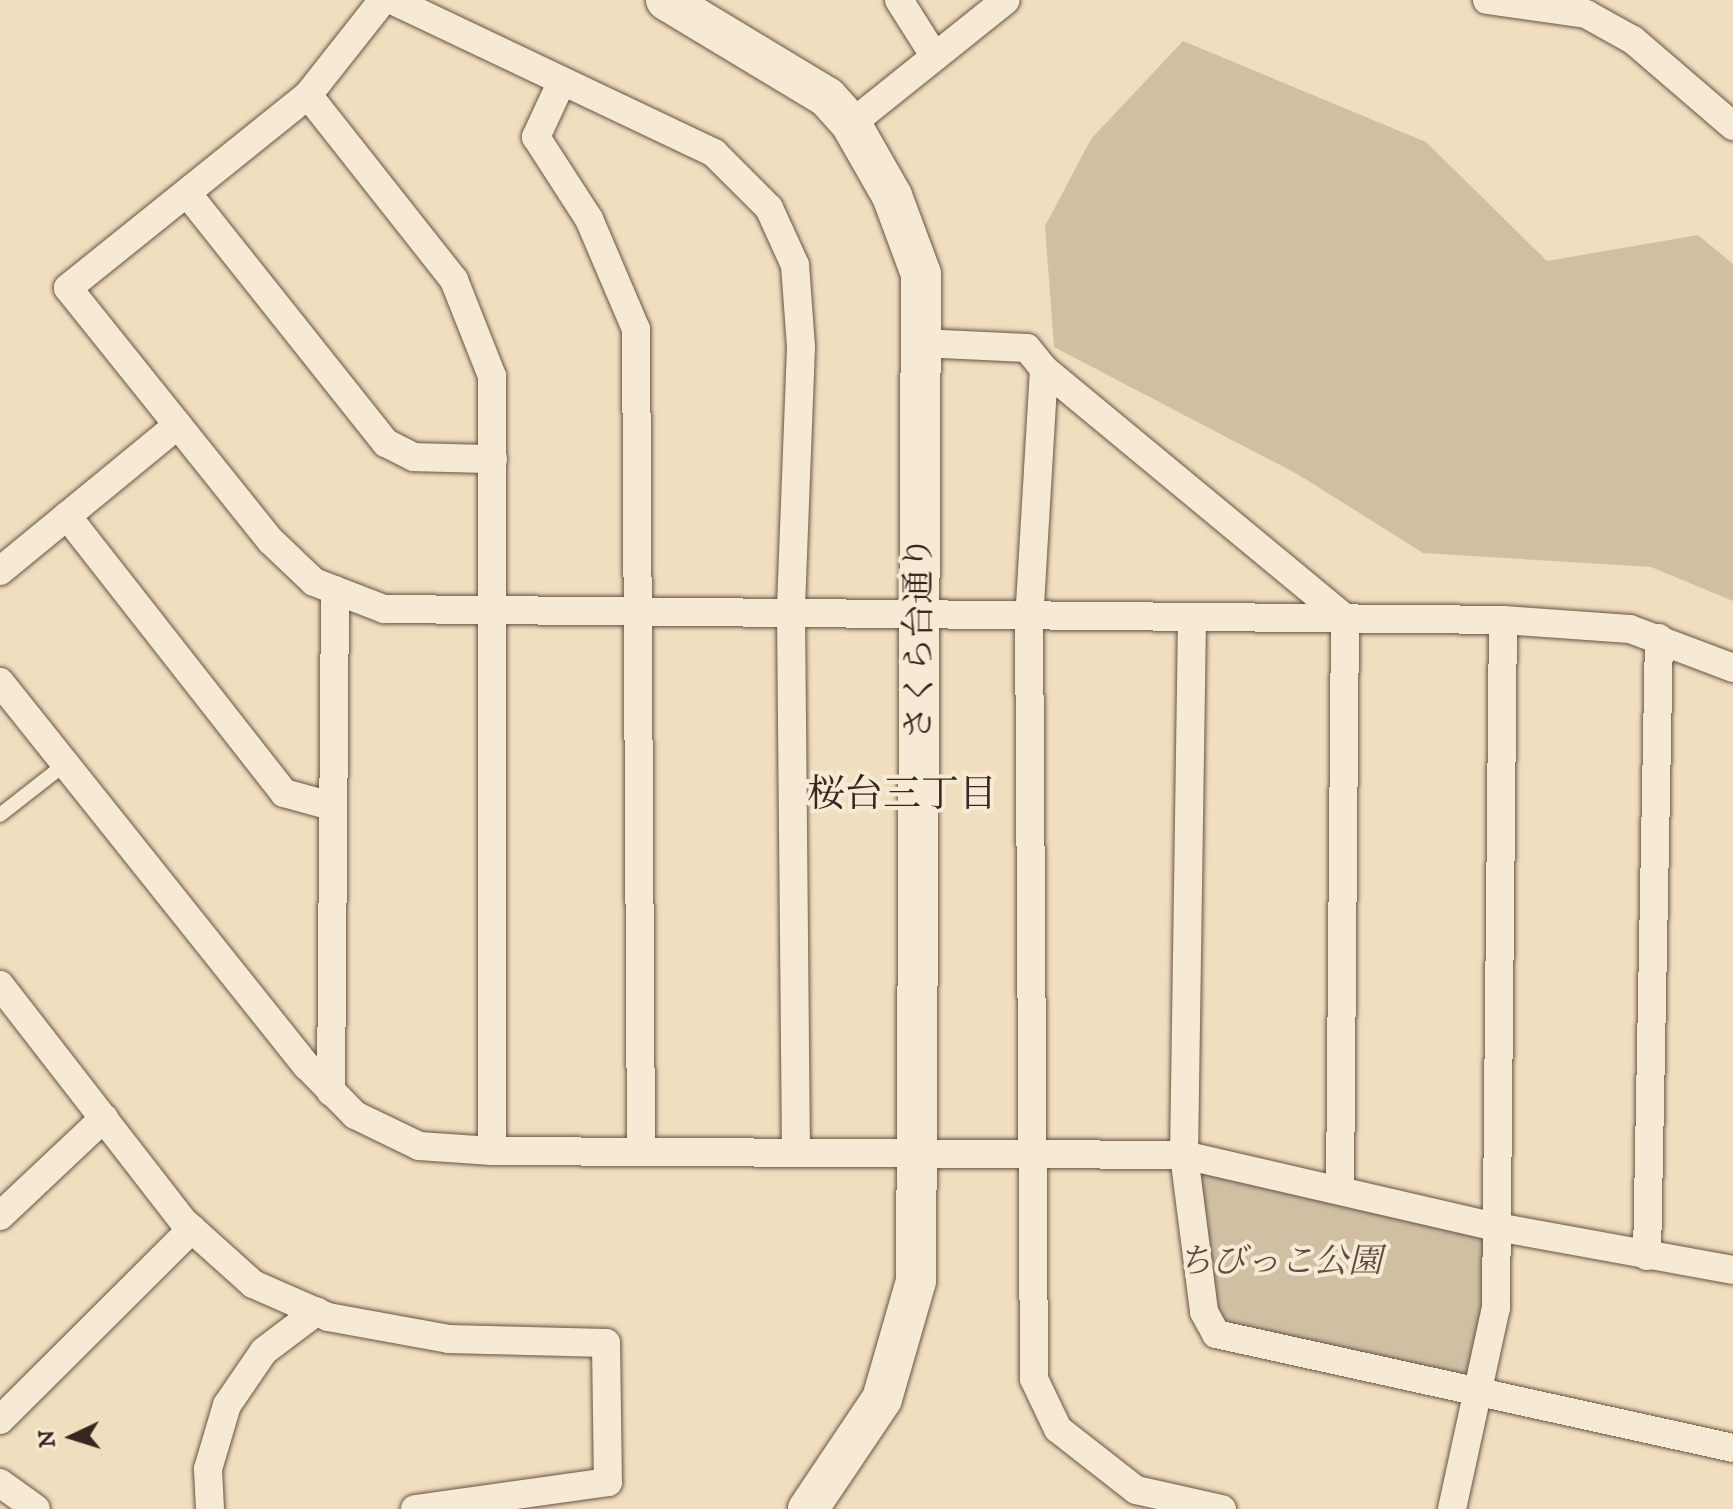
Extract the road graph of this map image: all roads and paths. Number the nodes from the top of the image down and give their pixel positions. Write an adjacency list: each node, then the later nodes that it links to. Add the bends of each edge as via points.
1 (383, 0): 9 (street)
2 (392, 0): 8 (street)
3 (666, 0): 10 (street, さくら台通り, via 827,97)
4 (899, 0): 7 (street)
5 (1006, 0): 7 (street)
6 (1487, 0): 11 (street, via 1586,14 1633,40)
7 (935, 57): 10 (street)
8 (562, 81): 21 (street, via 536,137 589,219 636,329); 22 (street, via 714,153 769,208 795,265 801,347)
9 (308, 95): 12 (street); 16 (street, via 454,280 492,376)
10 (851, 124): 13 (street, さくら台通り, via 892,196 921,274)
11 (1733, 126)
12 (187, 193): 15 (street, via 68,288); 16 (street, via 386,443 414,457)
13 (920, 343): 14 (street, via 1027,348); 23 (street, さくら台通り)
14 (1044, 369): 24 (street); 26 (street)
15 (178, 425): 17 (street); 19 (street, via 271,541 314,582)
16 (493, 459): 20 (street)
17 (67, 516): 18 (street); 32 (street, via 284,793)
18 (0, 571)
19 (335, 590): 20 (street, via 384,609); 32 (street)
20 (495, 611): 21 (street); 37 (street)
21 (641, 612): 22 (street); 38 (street)
22 (791, 613): 23 (street); 39 (street)
23 (920, 618): 24 (street); 40 (street, さくら台通り)
24 (1029, 618): 25 (street); 41 (street)
25 (1192, 618): 26 (street); 42 (street)
26 (1345, 618): 27 (street); 43 (street)
27 (1503, 620): 28 (street, via 1630,629); 45 (street)
28 (1659, 638): 29 (street); 47 (street)
29 (1733, 668)
30 (0, 682): 31 (street)
31 (64, 765): 33 (lane); 35 (street)
32 (331, 806): 35 (street)
33 (0, 815)
34 (0, 985): 36 (street)
35 (331, 1092): 37 (street, via 355,1115 419,1146)
36 (104, 1118): 44 (street); 46 (street)
37 (492, 1151): 38 (street)
38 (641, 1151): 39 (street)
39 (796, 1152): 40 (street)
40 (917, 1153): 41 (street); 54 (street, さくら台通り, via 916,1281 882,1399)
41 (1033, 1154): 42 (street); 58 (street, via 1034,1379 1058,1429 1136,1490)
42 (1184, 1155): 43 (street); 50 (street, via 1204,1312 1216,1334)
43 (1340, 1187): 45 (street)
44 (0, 1216)
45 (1497, 1227): 47 (street); 50 (street, via 1496,1308)
46 (192, 1229): 49 (street, via 253,1284); 51 (street)
47 (1647, 1256): 48 (street)
48 (1733, 1270)
49 (317, 1311): 56 (street, via 264,1351 227,1405 208,1469); 57 (street, via 449,1339 606,1343 608,1482)
50 (1479, 1393): 52 (street); 59 (street)
51 (0, 1420)
52 (1733, 1448)
53 (0, 1483): 55 (street)
54 (821, 1505)
55 (36, 1509)
56 (210, 1509)
57 (415, 1509)
58 (1222, 1509)
59 (1452, 1509)

